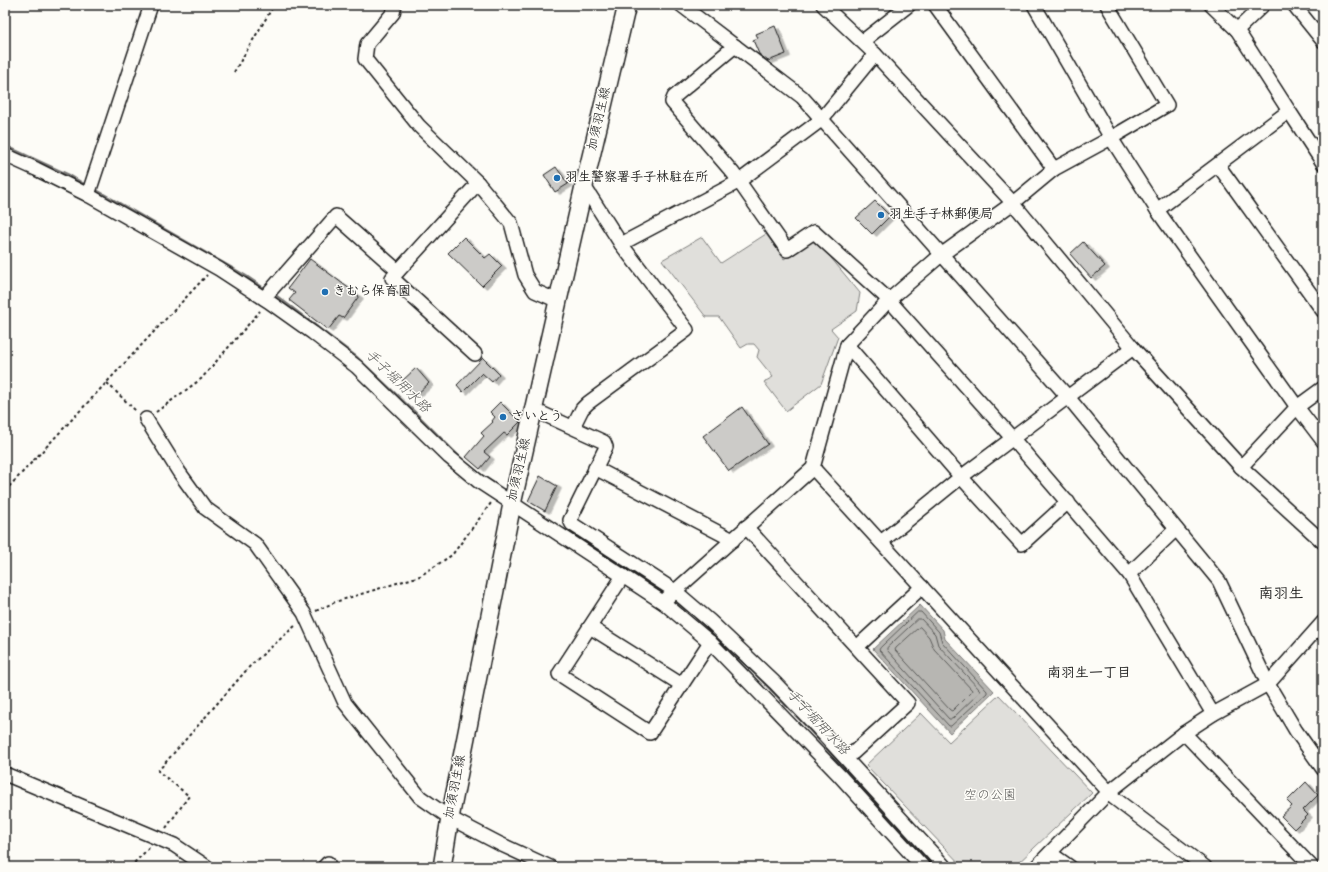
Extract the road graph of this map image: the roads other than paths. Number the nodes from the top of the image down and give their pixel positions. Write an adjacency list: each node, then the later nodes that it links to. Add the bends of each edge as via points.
1 (151, 5): 29 (street)
2 (395, 5): 26 (street, via 393,13 367,44 365,59 419,126)
3 (627, 5): 28 (main road, 加須羽生線)
4 (681, 5): 17 (street)
5 (823, 5): 15 (street)
6 (910, 5): 13 (street)
7 (935, 5): 25 (street)
8 (1034, 5): 21 (street)
9 (1106, 5): 21 (street, via 1167,105)
10 (1211, 5): 14 (street)
11 (1264, 5): 14 (street)
12 (1294, 5): 16 (street)
13 (895, 9): 15 (street)
14 (1237, 30): 19 (street)
15 (863, 41): 18 (street)
16 (1323, 41)
17 (735, 46): 20 (street, via 802,97); 27 (street, via 674,97 672,102)
18 (875, 54): 20 (street); 30 (street)
19 (1290, 111): 23 (street); 24 (street)
20 (821, 120): 27 (street); 33 (street)
21 (1111, 138): 25 (street); 31 (street)
22 (5, 155): 29 (street)
23 (1323, 163)
24 (1218, 165): 31 (street); 38 (street)
25 (1054, 169): 30 (street)
26 (478, 182): 34 (street); 37 (street, via 510,223 525,276 535,291)
27 (738, 182): 32 (street); 36 (street, via 787,250 814,232)
28 (584, 186): 32 (street); 37 (main road, 加須羽生線)
29 (88, 195): 35 (street)
30 (1013, 203): 33 (street); 40 (street)
31 (1156, 210): 44 (street)
32 (621, 244): 47 (street, via 687,330 588,403)
33 (941, 255): 36 (street); 43 (street)
34 (398, 271): 35 (street, via 336,216); 41 (street, via 392,278)
35 (266, 299): 55 (street, via 357,367 449,456 478,481)
36 (889, 300): 39 (street); 48 (street)
37 (558, 301): 45 (main road, 加須羽生線)
38 (1323, 311)
39 (847, 345): 52 (street); 53 (street)
40 (1133, 348): 43 (street); 50 (street)
41 (475, 354)
42 (1323, 388): 44 (street)
43 (1068, 397): 48 (street); 57 (street)
44 (1297, 407): 49 (street); 50 (street)
45 (533, 412): 47 (street); 55 (main road, 加須羽生線)
46 (146, 419): 78 (street, via 179,472 206,508 255,544 306,616 345,703 420,797)
47 (573, 427): 51 (street, via 604,442 606,447)
48 (1013, 439): 53 (street); 54 (street)
49 (1323, 441)
50 (1242, 467): 60 (street)
51 (595, 468): 58 (street); 64 (street, via 570,520 572,524)
52 (813, 468): 56 (street); 59 (street)
53 (961, 477): 54 (street, via 1022,544); 59 (street)
54 (1068, 502): 61 (street)
55 (512, 504): 62 (street); 78 (main road, 加須羽生線)
56 (746, 527): 58 (street); 69 (street)
57 (1176, 529): 61 (street); 70 (street, via 1219,582)
58 (733, 540): 64 (street)
59 (881, 542): 63 (street)
60 (1323, 542)
61 (1129, 574): 72 (street)
62 (623, 576): 65 (street); 67 (street)
63 (922, 587): 69 (street); 77 (street)
64 (675, 591): 65 (street); 84 (street, via 775,683)
65 (664, 603): 68 (street)
66 (1323, 622): 70 (street)
67 (590, 627): 71 (street); 71 (street, via 559,674 650,733)
68 (710, 642): 71 (street); 83 (street)
69 (857, 647): 74 (street, via 908,703)
70 (1268, 684): 72 (street); 75 (street, via 1296,731)
71 (682, 685)
72 (1213, 714): 73 (street)
73 (1184, 733): 77 (street); 88 (street)
74 (853, 752)
75 (1323, 769)
76 (6, 775): 80 (street, via 159,838)
77 (1109, 792): 79 (street); 87 (street)
78 (450, 818): 81 (main road, 加須羽生線); 82 (street)
79 (1050, 853): 85 (street); 86 (street)
80 (206, 867)
81 (442, 867)
82 (550, 867)
83 (924, 867)
84 (945, 867)
85 (1036, 867)
86 (1070, 867)
87 (1205, 867)
88 (1312, 867)

